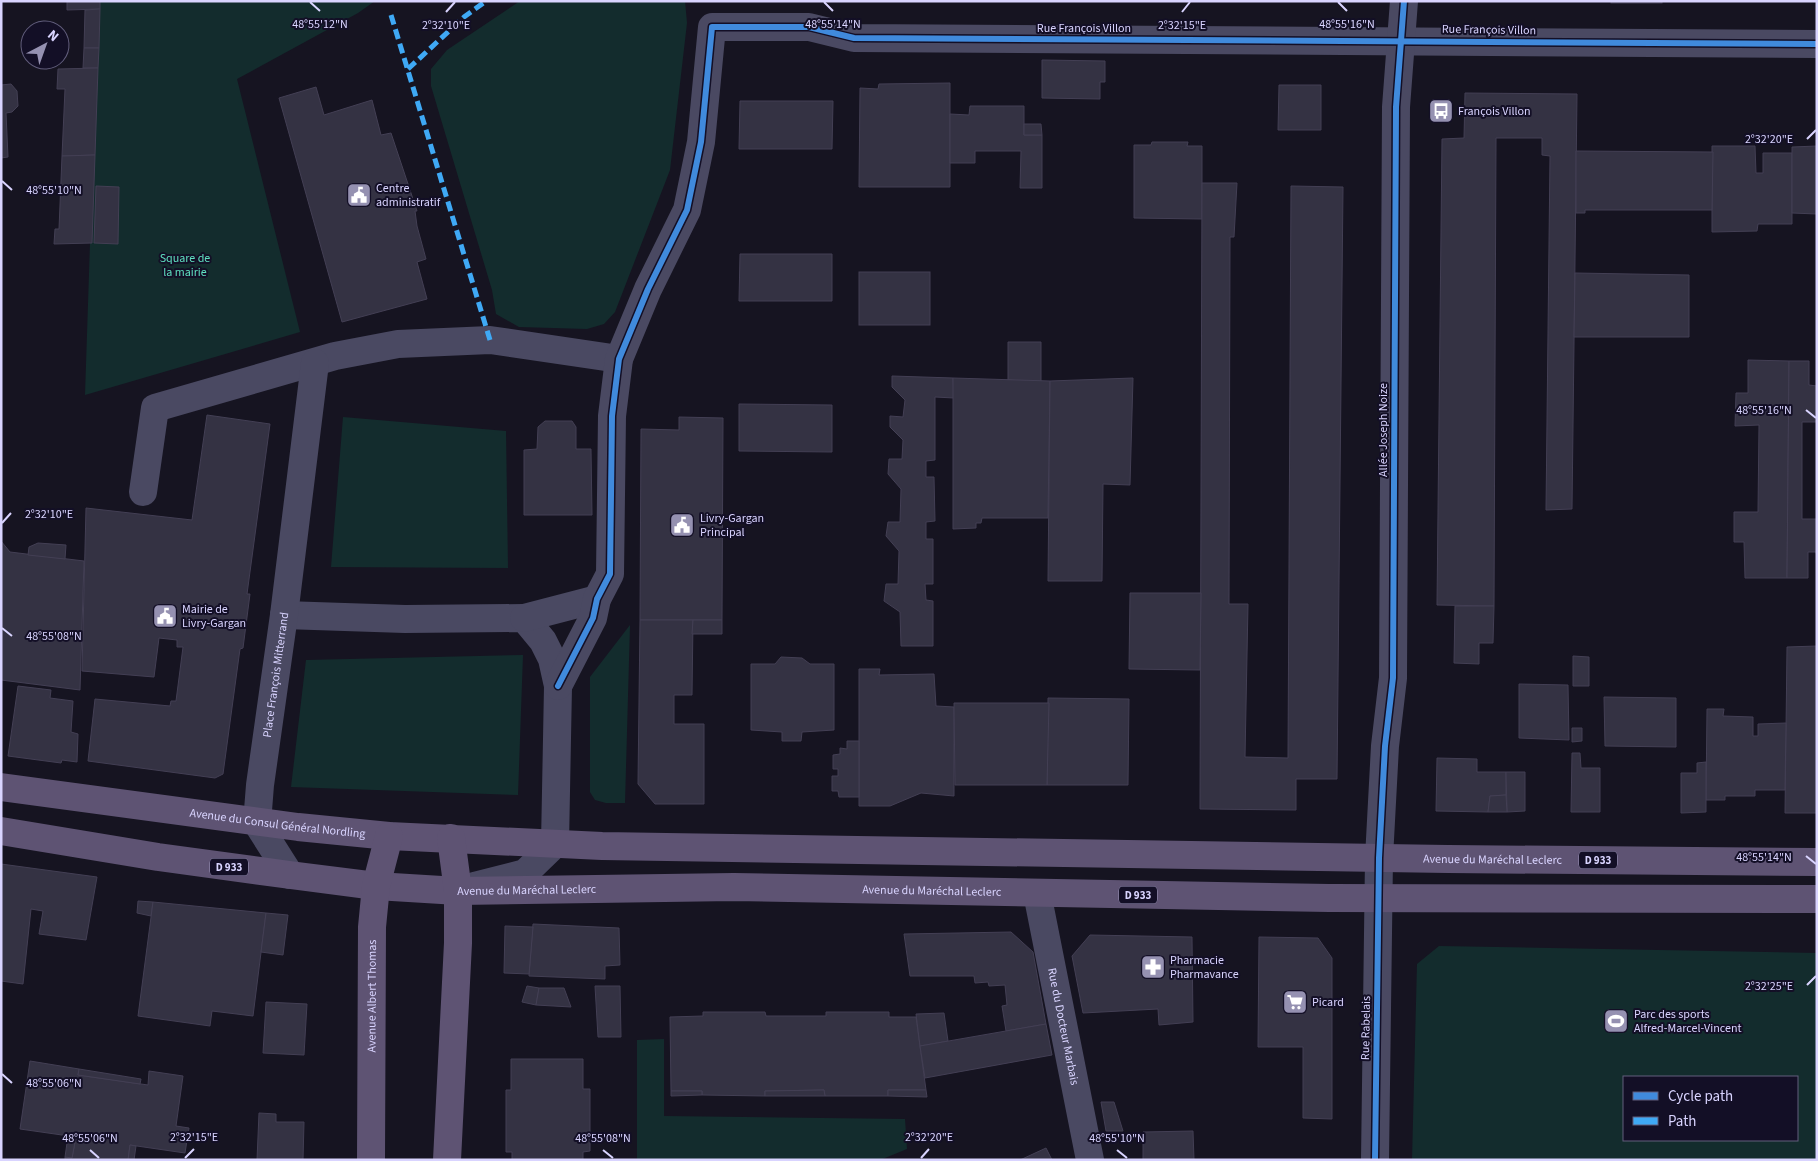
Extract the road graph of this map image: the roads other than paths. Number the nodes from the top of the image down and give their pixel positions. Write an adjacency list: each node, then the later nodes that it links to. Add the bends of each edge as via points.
1 (1404, 1): 2 (street, Allée Joseph Noize)
2 (1402, 40): 3 (street, Rue François Villon); 4 (street, Rue François Villon, via 854,38 809,26 712,27 701,142 686,210); 17 (street, Allée Joseph Noize, via 1396,107 1393,678 1385,746)
3 (1817, 44)
4 (619, 360): 5 (street, via 490,340 398,344 335,356); 7 (street, via 612,416 610,574)
5 (316, 363): 6 (street, via 155,408); 8 (street)
6 (143, 492)
7 (597, 599): 9 (street, Place François Mitterrand); 10 (street, via 593,618)
8 (284, 615): 9 (street, Place François Mitterrand); 12 (street, Place François Mitterrand)
9 (524, 618): 10 (street, via 543,641 552,659)
10 (558, 686): 16 (street)
11 (1, 787): 12 (main road, Avenue du Consul Général Nordling / D 933)
12 (257, 823): 14 (main road, Avenue du Consul Général Nordling / D 933); 19 (street)
13 (1, 830): 19 (main road, D 933, via 158,857)
14 (389, 836): 15 (main road, Avenue du Consul Général Nordling / D 933); 20 (main road, Avenue Albert Thomas)
15 (451, 838): 16 (main road, Avenue du Consul Général Nordling / D 933); 21 (main road)
16 (555, 844): 17 (main road, Avenue du Maréchal Leclerc / D 933); 21 (street, Avenue du Maréchal Leclerc, via 525,873)
17 (1379, 858): 18 (main road, Avenue du Maréchal Leclerc / D 933); 23 (street)
18 (1817, 862)
19 (290, 875): 20 (main road, D 933)
20 (376, 886): 21 (main road, D 933); 25 (main road, Avenue Albert Thomas, via 372,927)
21 (458, 891): 22 (main road, Avenue du Maréchal Leclerc / D 933, via 734,886); 26 (main road)
22 (1037, 893): 23 (main road, Avenue du Maréchal Leclerc / D 933); 27 (street, Rue du Docteur Marbais)
23 (1380, 897): 24 (main road, Avenue du Maréchal Leclerc / D 933); 28 (street, Rue Rabelais)
24 (1817, 899)
25 (371, 1160)
26 (447, 1160)
27 (1090, 1160)
28 (1375, 1160)

